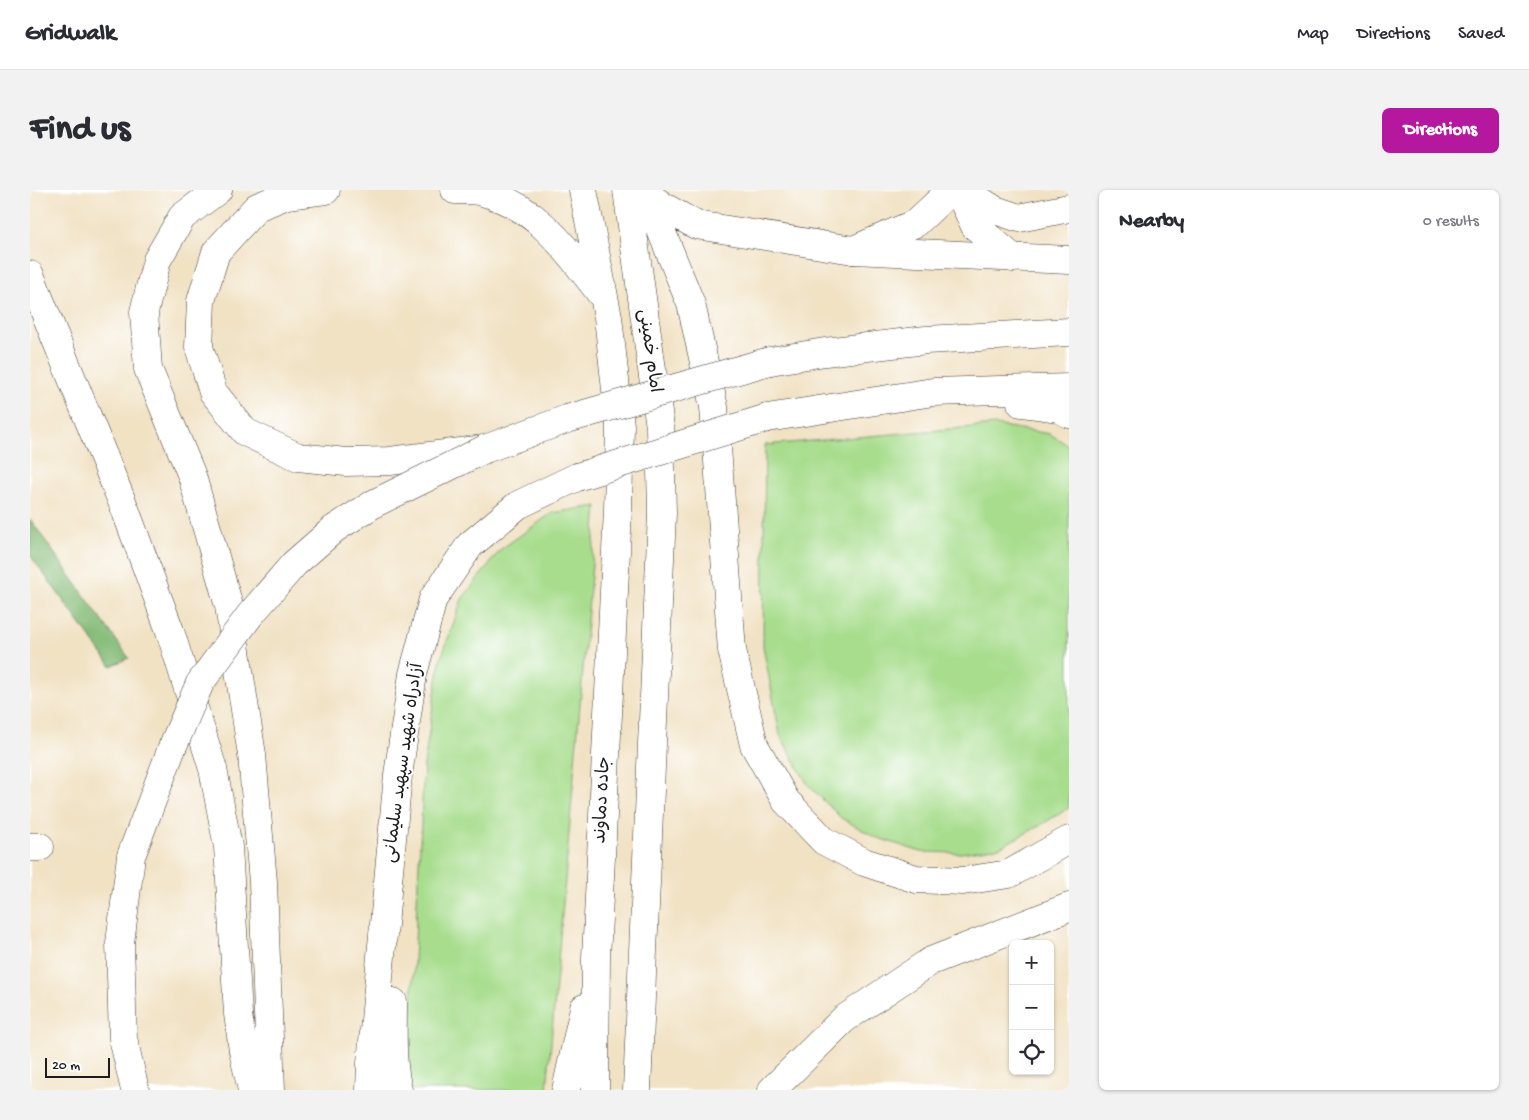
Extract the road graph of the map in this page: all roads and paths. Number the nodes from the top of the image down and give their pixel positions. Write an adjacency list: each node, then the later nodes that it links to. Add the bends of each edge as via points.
1 (218, 190): 29 (main road, via 182,217 157,260 144,312 148,369 192,476 229,606 252,755 263,882)
2 (326, 190): 21 (main road, via 287,195 258,207 216,252 201,301 199,347 213,392 245,432 298,457 346,462 390,461)
3 (455, 190): 16 (main road, via 477,190 518,205 552,232)
4 (583, 190): 16 (main road, امام خمینی)
5 (627, 190): 34 (main road, امام خمینی, via 660,427 662,513)
6 (634, 190): 24 (main road, via 656,218 691,304 714,407 732,650 754,745 786,801 824,841 864,862 916,879 963,881 1009,874)
7 (641, 190): 12 (main road, via 664,208 696,225)
8 (951, 190): 12 (main road, via 916,223)
9 (958, 190): 13 (main road, via 975,226)
10 (963, 190): 11 (main road, via 995,210 1019,218)
11 (1069, 208)
12 (854, 250): 13 (main road)
13 (1013, 258): 14 (main road)
14 (1069, 260)
15 (30, 275): 28 (main road, via 125,509 170,631 213,769 228,847 238,1014)
16 (605, 299): 22 (main road, امام خمینی, via 620,426)
17 (1069, 332): 21 (main road, bridge, via 926,340 770,361 567,419)
18 (1069, 388): 19 (main road)
19 (933, 392): 20 (main road, via 1058,408); 23 (main road, آزادراه شهید سپهبد سلیمانی, bridge, via 767,418 577,477 518,506 470,546 433,599 413,674)
20 (1069, 414)
21 (485, 449): 27 (main road, bridge, via 375,503 334,529 294,564 250,614 200,683 131,856 120,943 123,1038)
22 (618, 510): 26 (main road, جاده دماوند)
23 (398, 776): 30 (main road, آزادراه شهید سپهبد سلیمانی); 31 (main road, via 393,1034)
24 (1069, 840)
25 (1069, 907): 35 (main road, via 931,961 844,1019)
26 (596, 958): 32 (main road); 33 (main road, جاده دماوند)
27 (135, 1090)
28 (252, 1090)
29 (271, 1090)
30 (370, 1090)
31 (398, 1090)
32 (566, 1090)
33 (595, 1090)
34 (637, 1090)
35 (772, 1090)

